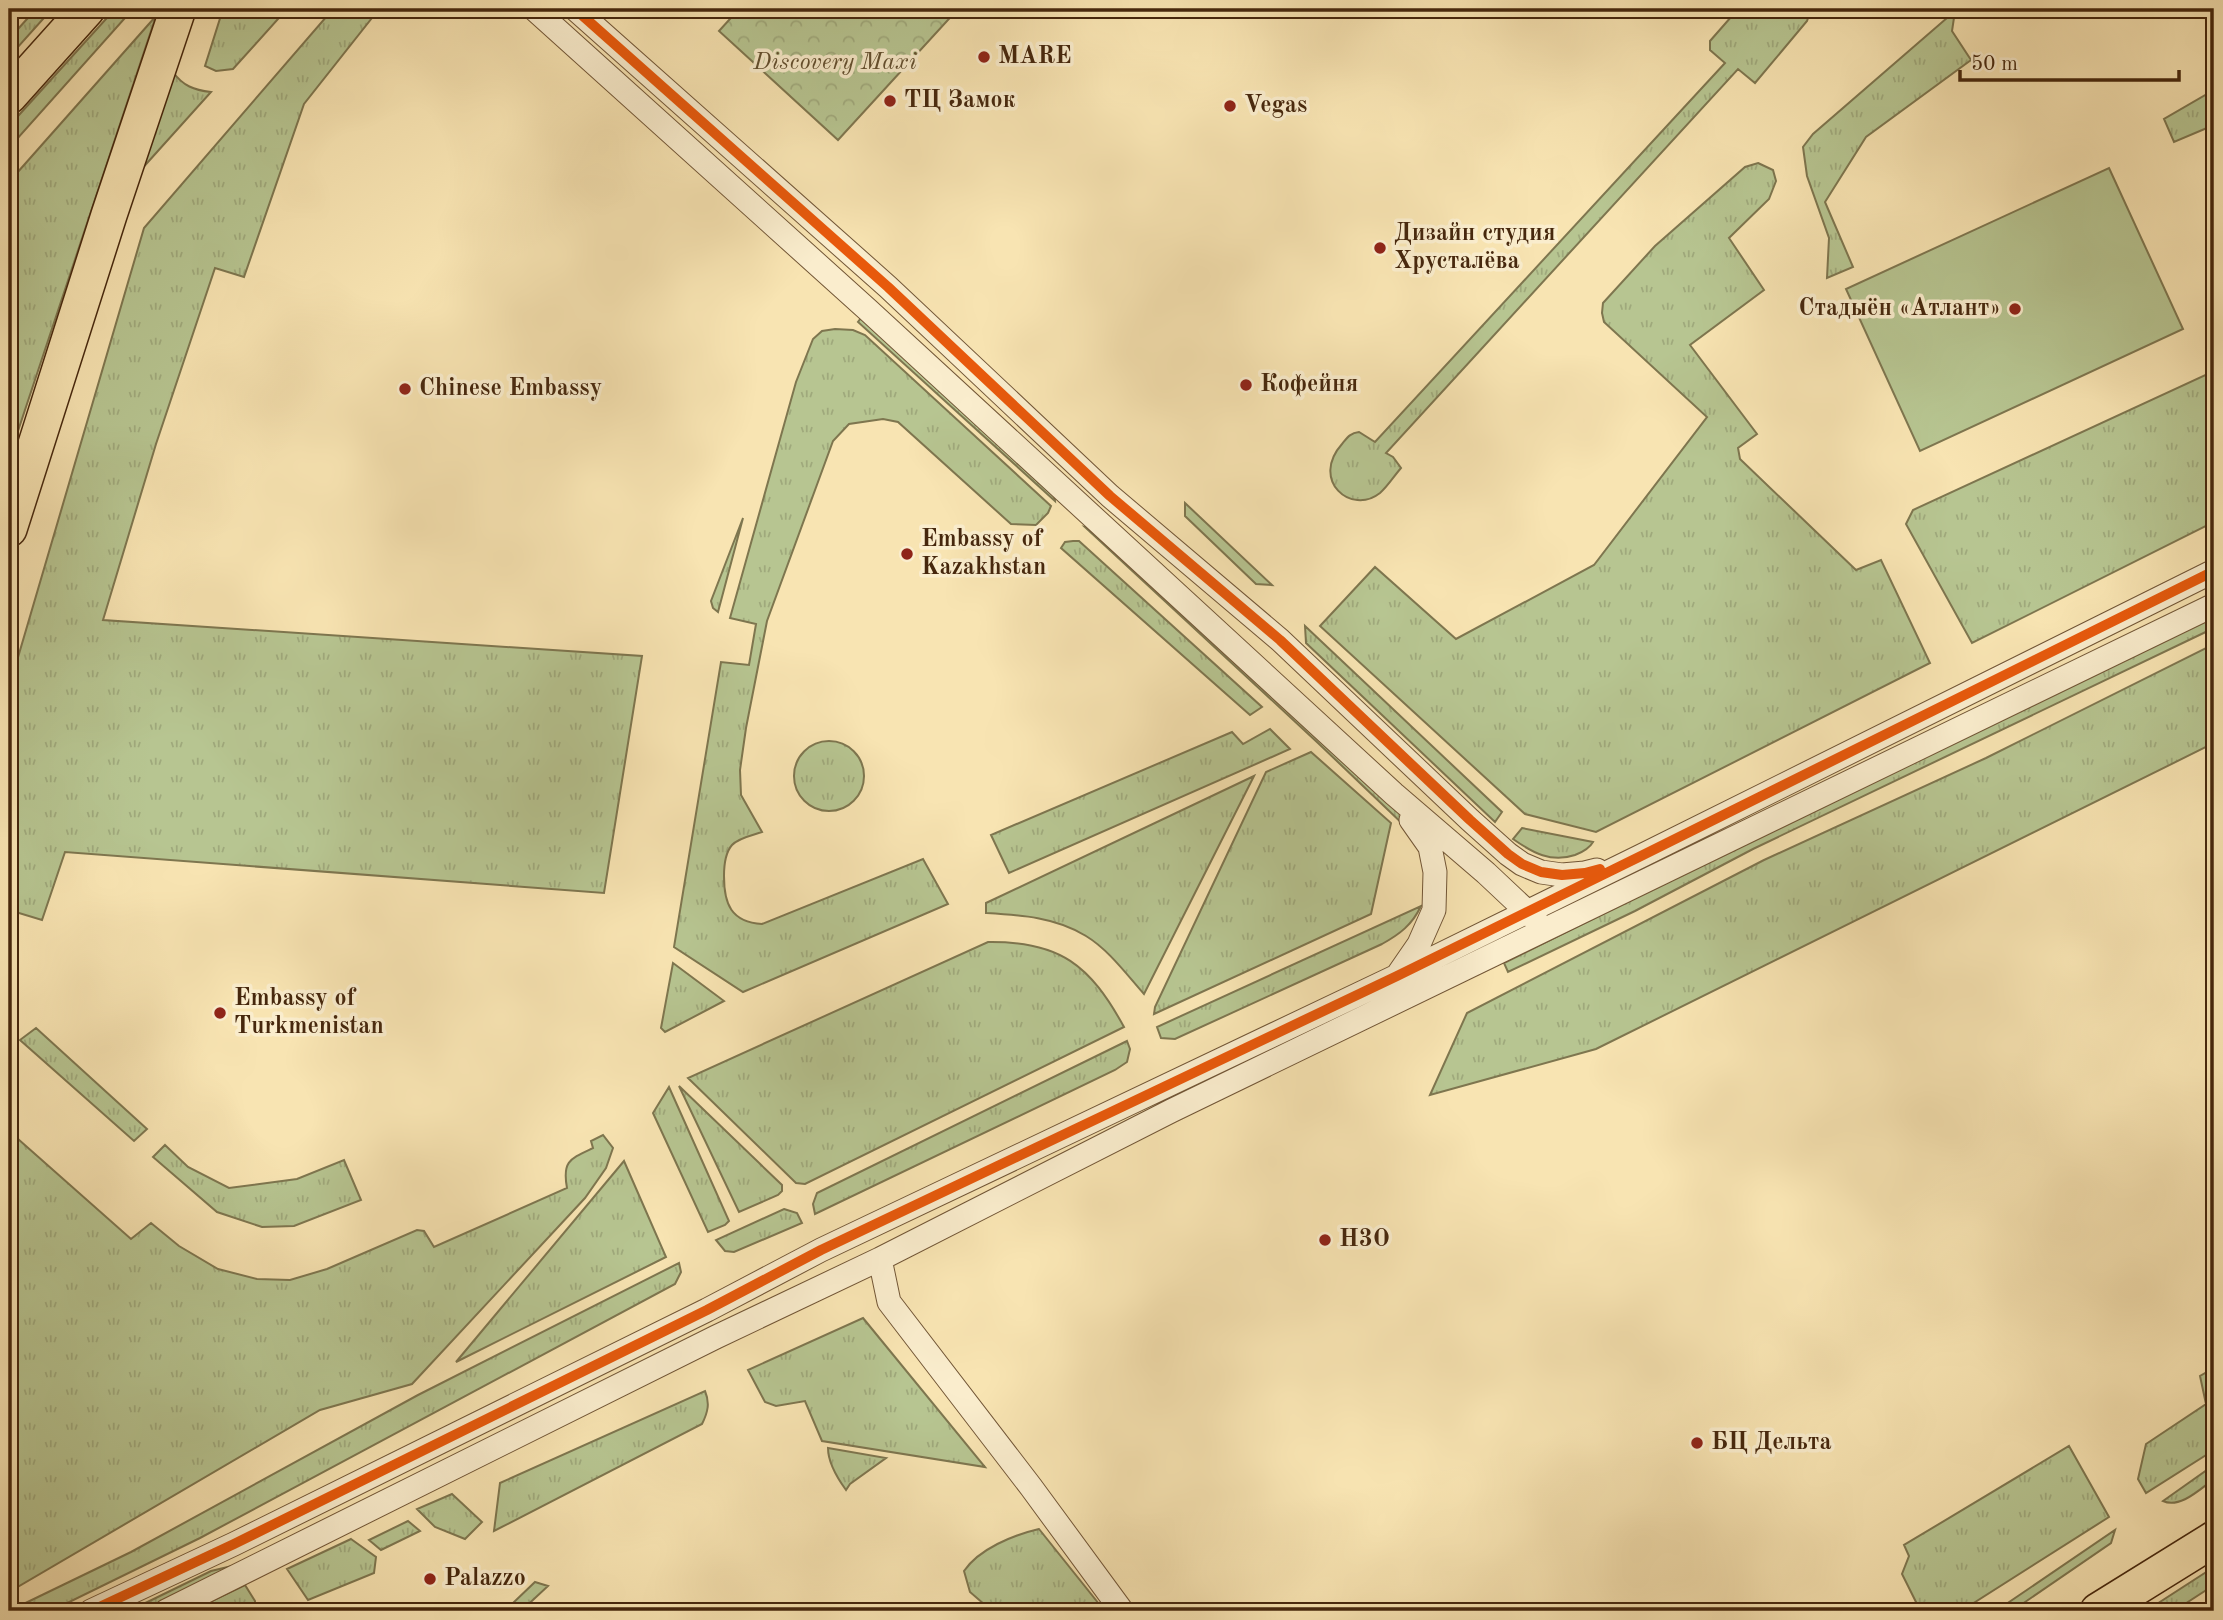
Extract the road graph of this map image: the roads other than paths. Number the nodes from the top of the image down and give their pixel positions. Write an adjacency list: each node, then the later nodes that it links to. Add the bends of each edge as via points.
1 (86, 9): 5 (main road)
2 (178, 9): 6 (main road)
3 (534, 9): 9 (street)
4 (575, 9): 11 (street, via 888,287 1110,496 1280,640)
5 (9, 96)
6 (9, 529)
7 (2214, 571): 10 (street)
8 (2214, 605): 13 (street)
9 (1394, 794): 12 (street, via 1486,873); 14 (street, via 1430,847 1435,872 1434,910 1419,944)
10 (1643, 855): 11 (street, via 1562,876); 12 (street)
11 (1522, 864): 12 (street)
12 (1536, 908): 13 (street); 14 (street)
13 (1546, 929): 15 (street)
14 (1397, 976): 17 (street, via 821,1250)
15 (880, 1259): 18 (street); 21 (street, via 889,1302)
16 (2214, 1539): 22 (main road)
17 (234, 1544): 18 (street); 19 (street)
18 (246, 1571): 20 (street)
19 (91, 1611)
20 (166, 1611)
21 (1122, 1611)
22 (2098, 1611)

